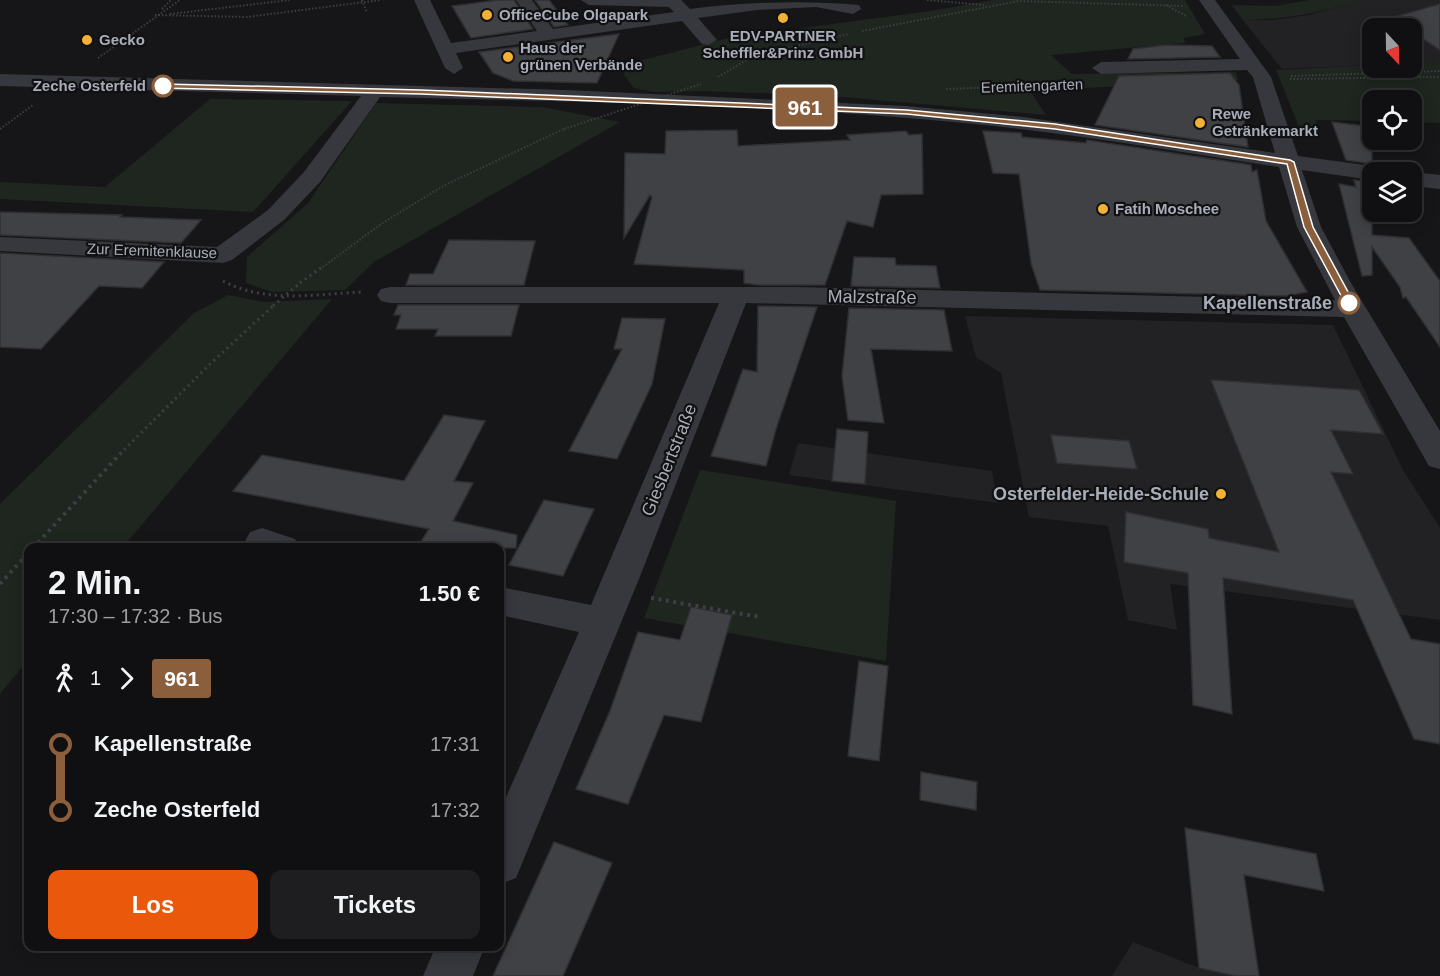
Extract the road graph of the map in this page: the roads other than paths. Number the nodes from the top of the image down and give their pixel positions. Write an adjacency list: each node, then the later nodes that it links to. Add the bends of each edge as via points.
1 (422, 0): 11 (street)
2 (524, 0): 9 (street)
3 (589, 0): 6 (street, via 674,2)
4 (1209, 4): 12 (street)
5 (853, 9): 6 (street, via 816,2)
6 (686, 14): 8 (street); 10 (street)
7 (568, 15): 8 (street, via 633,17)
8 (639, 21): 9 (street)
9 (548, 34): 11 (street)
10 (708, 40)
11 (445, 49): 16 (street)
12 (1258, 70): 13 (street, Eremitengarten); 17 (street)
13 (1096, 76)
14 (0, 80): 15 (street)
15 (375, 90): 16 (street); 21 (street, Zur Eremitenklause, via 312,177 276,215 223,255)
16 (466, 94): 17 (street, via 907,112 1066,128)
17 (1290, 162): 18 (street); 24 (street, via 1309,227)
18 (1362, 172)
19 (1422, 180): 20 (street)
20 (1440, 182)
21 (0, 244)
22 (390, 295): 23 (street, Malzstraße)
23 (735, 297): 24 (street, Malzstraße, via 796,295); 27 (street, Giesbertstraße)
24 (1353, 309): 25 (street)
25 (1440, 458)
26 (504, 601): 27 (street)
27 (608, 607): 28 (street, Giesbertstraße)
28 (504, 853)
29 (459, 951): 30 (street)
30 (448, 976)

